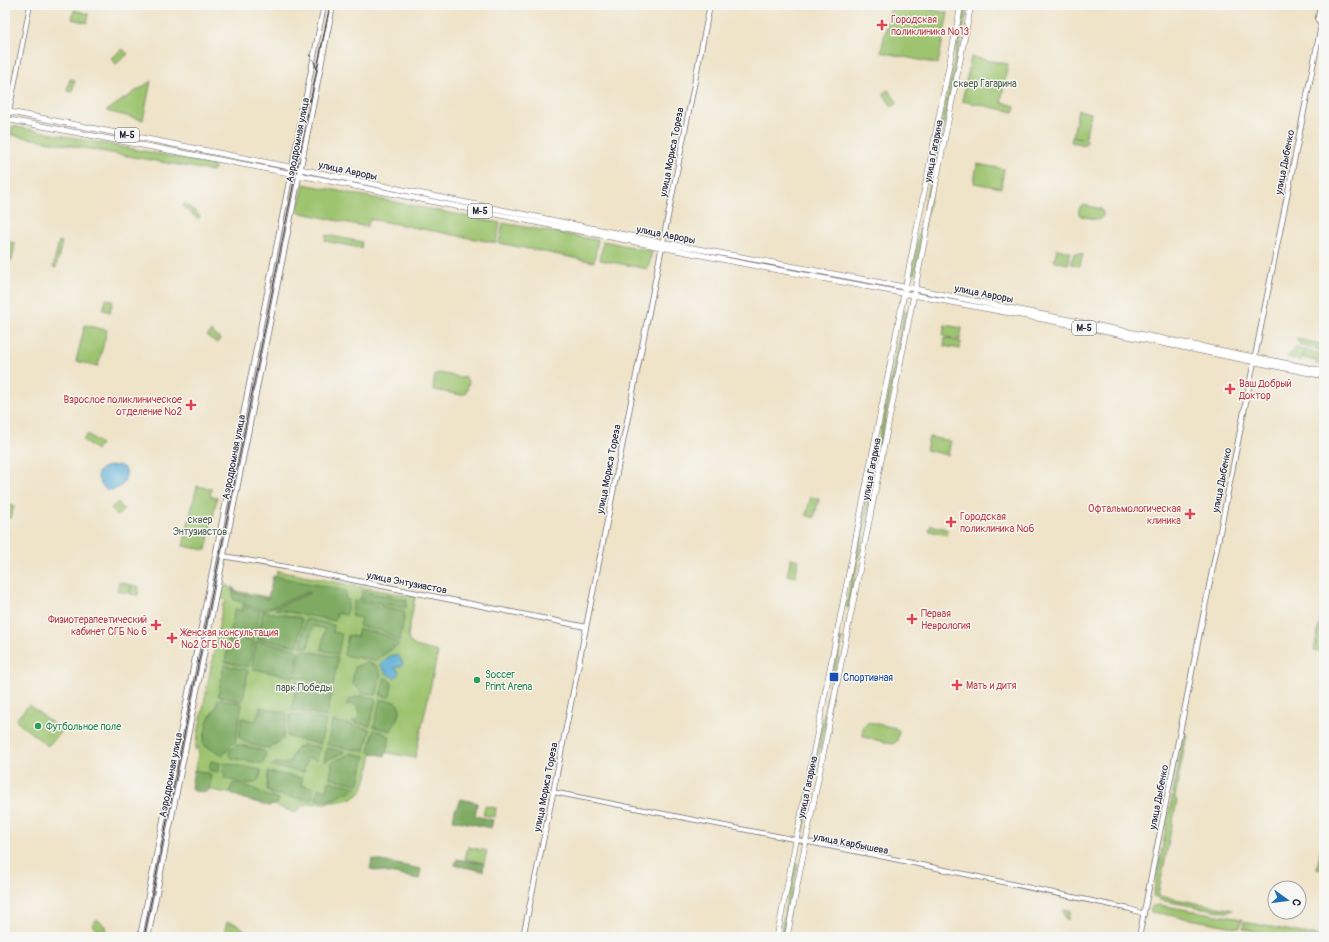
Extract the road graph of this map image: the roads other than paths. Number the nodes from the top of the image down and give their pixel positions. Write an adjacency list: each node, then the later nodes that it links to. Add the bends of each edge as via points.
1 (30, 5): 11 (street)
2 (324, 5): 14 (main road, Аэродромная улица)
3 (333, 5): 15 (main road, Аэродромная улица)
4 (710, 5): 16 (main road, улица Мориса Тореза)
5 (961, 5): 17 (main road, улица Гагарина)
6 (971, 5): 18 (main road, улица Гагарина)
7 (1320, 5): 8 (main road)
8 (1318, 19): 9 (street); 10 (main road)
9 (1324, 20): 10 (main road, улица Дыбенко)
10 (1321, 26): 21 (main road, улица Дыбенко)
11 (7, 111): 12 (street); 14 (main road, улица Авроры / М-5)
12 (6, 119): 13 (street); 14 (main road, улица Авроры / М-5)
13 (5, 133)
14 (291, 170): 15 (main road, улица Авроры / М-5); 34 (main road, Аэродромная улица)
15 (299, 172): 16 (main road, улица Авроры / М-5); 24 (main road, Аэродромная улица)
16 (662, 245): 17 (main road, улица Авроры / М-5); 19 (main road, улица Авроры / М-5); 25 (main road, улица Мориса Тореза)
17 (906, 287): 18 (main road, улица Авроры / М-5); 19 (main road, улица Гагарина)
18 (915, 289): 20 (main road, улица Гагарина); 21 (main road, улица Авроры / М-5)
19 (904, 293): 20 (main road, улица Авроры / М-5); 26 (main road, улица Гагарина)
20 (914, 295): 21 (main road, улица Авроры / М-5, via 1130,338); 27 (main road, улица Гагарина)
21 (1254, 359): 22 (main road, улица Авроры / М-5); 23 (main road, улица Авроры / М-5); 33 (main road, улица Дыбенко)
22 (1324, 371)
23 (1324, 376)
24 (223, 556): 25 (main road, улица Энтузиастов); 35 (main road, Аэродромная улица)
25 (586, 627): 28 (main road, улица Мориса Тореза)
26 (838, 627): 27 (main road); 29 (main road, улица Гагарина)
27 (848, 629): 30 (main road, улица Гагарина)
28 (553, 792): 29 (street, улица Карбышева); 36 (main road, улица Мориса Тореза)
29 (796, 840): 30 (street, улица Карбышева); 31 (main road, улица Гагарина)
30 (805, 842): 32 (main road, улица Гагарина); 33 (street, улица Карбышева)
31 (792, 859): 32 (main road); 37 (main road, улица Гагарина)
32 (802, 861): 38 (main road, улица Гагарина)
33 (1144, 914): 39 (main road, улица Дыбенко)
34 (140, 937)
35 (148, 937)
36 (523, 937)
37 (777, 937)
38 (787, 937)
39 (1139, 937)

